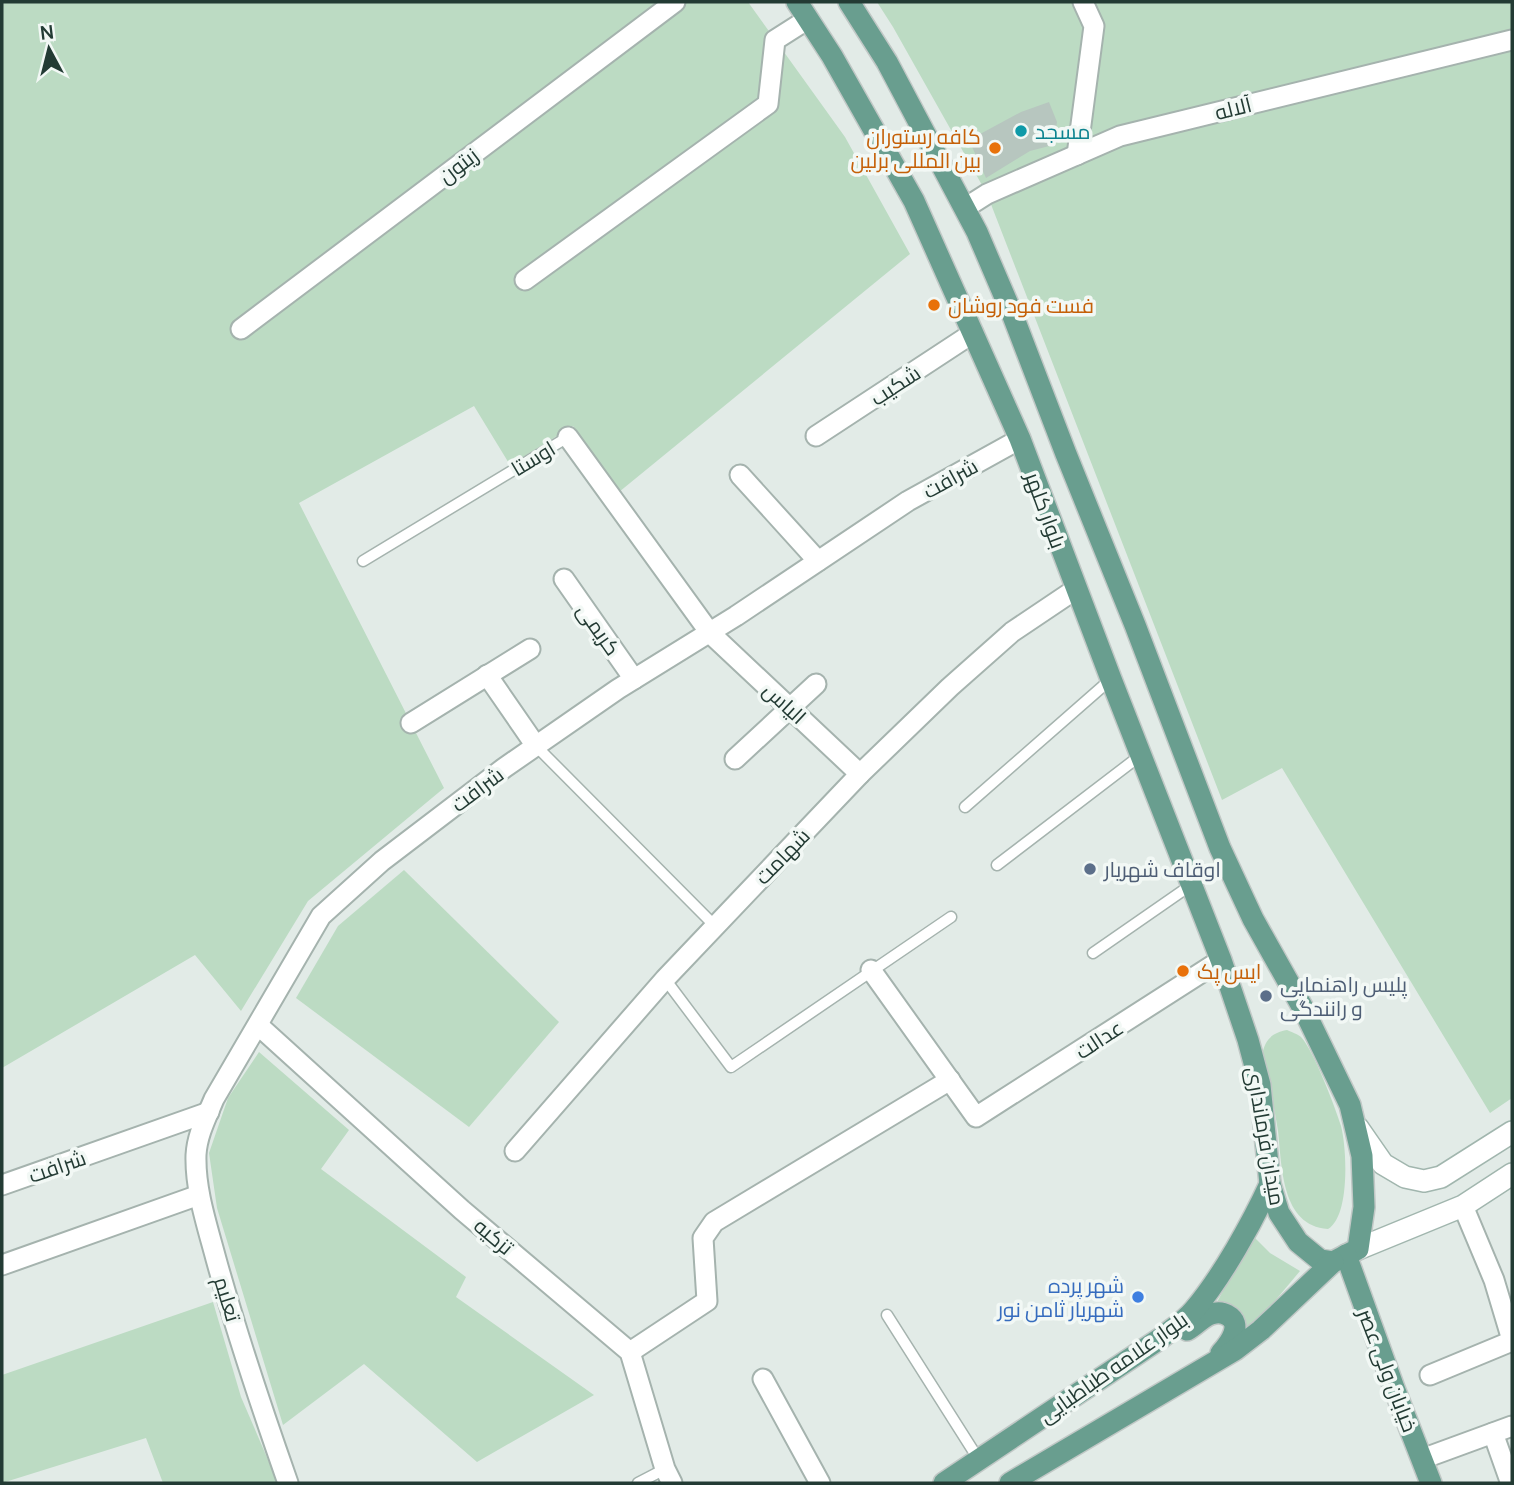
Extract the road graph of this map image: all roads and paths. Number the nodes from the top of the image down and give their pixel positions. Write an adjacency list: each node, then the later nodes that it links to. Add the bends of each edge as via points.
1 (675, 2): 9 (street, زیتون)
2 (849, 2): 7 (main road, بلوار کلهر, via 887,62)
3 (1083, 2): 6 (street, via 1094,26)
4 (802, 10): 8 (street, via 775,40 768,104); 10 (main road, بلوار کلهر, via 914,201)
5 (1512, 40): 6 (street, آلاله, via 1120,136)
6 (1077, 155): 7 (street, آلاله)
7 (965, 208): 44 (main road, بلوار کلهر, via 1013,316 1220,848 1335,1071)
8 (525, 280)
9 (241, 329)
10 (973, 333): 11 (street, شکیب); 13 (main road, بلوار کلهر)
11 (816, 436)
12 (568, 437): 15 (lane, اوستا); 19 (street, اوستا)
13 (1020, 439): 16 (street, شرافت, via 908,501); 18 (main road, بلوار کلهر)
14 (740, 475): 16 (street)
15 (363, 561)
16 (818, 561): 19 (street, شرافت)
17 (564, 579): 22 (street, کریمی)
18 (1076, 589): 23 (main road, بلوار کلهر); 30 (street, شهامت, via 1012,632)
19 (709, 633): 22 (street, شرافت); 25 (street, الیاس)
20 (530, 649): 21 (street)
21 (487, 676): 26 (street); 27 (street)
22 (634, 679): 27 (street, شرافت)
23 (1111, 680): 28 (main road, بلوار کلهر); 31 (lane)
24 (816, 684): 25 (street)
25 (790, 708): 29 (street); 30 (street, الیاس)
26 (411, 723)
27 (536, 746): 35 (lane); 40 (street, شرافت, via 382,861 321,916)
28 (1142, 755): 32 (lane); 33 (main road, بلوار کلهر)
29 (735, 759)
30 (860, 774): 35 (street, شهامت)
31 (965, 807)
32 (997, 865)
33 (1191, 885): 36 (lane); 37 (main road, بلوار کلهر)
34 (951, 917): 38 (lane)
35 (715, 926): 39 (street, شهامت)
36 (1093, 953)
37 (1222, 960): 41 (main road, بلوار کلهر); 42 (street, عدالت, via 976,1117)
38 (872, 970): 39 (lane, via 731,1067); 42 (street)
39 (665, 979): 46 (street, شهامت)
40 (258, 1025): 43 (street, شرافت); 56 (street, تزکیه, via 462,1210)
41 (1248, 1040): 48 (main road, میدان فرمانداری, via 1260,1085)
42 (950, 1080): 56 (street, via 714,1222 703,1238 707,1301)
43 (209, 1112): 49 (street, شرافت); 50 (street, تعلیم, via 196,1153)
44 (1358, 1128): 45 (main road, via 1383,1164 1405,1177 1424,1181 1440,1177); 52 (main road, via 1364,1207)
45 (1512, 1132)
46 (515, 1151)
47 (1512, 1174): 51 (main road)
48 (1270, 1184): 52 (main road, میدان فرمانداری, via 1279,1213 1308,1251 1320,1259); 57 (main road, بلوار علامه طباطبایی, via 1257,1213 1192,1312)
49 (2, 1185)
50 (199, 1195): 53 (street); 67 (street, تعلیم, via 253,1384)
51 (1463, 1206): 52 (main road); 55 (street)
52 (1346, 1255): 58 (main road, بلوار علامه طباطبایی, via 1261,1330); 63 (main road, خیابان ولی عصر)
53 (2, 1265)
54 (887, 1315): 64 (lane)
55 (1512, 1340): 59 (street)
56 (631, 1352): 65 (street)
57 (1118, 1367): 58 (main road, via 1177,1337 1209,1314 1221,1312 1236,1326 1234,1336); 64 (main road, بلوار علامه طباطبایی)
58 (1207, 1367): 71 (main road, بلوار علامه طباطبایی)
59 (1430, 1375)
60 (763, 1379): 69 (street)
61 (1512, 1426): 62 (street)
62 (1493, 1433): 63 (street); 66 (street)
63 (1422, 1459): 72 (main road, خیابان ولی عصر)
64 (979, 1460): 70 (main road, بلوار علامه طباطبایی)
65 (669, 1476): 68 (lane)
66 (1510, 1481)
67 (288, 1483)
68 (638, 1483)
69 (820, 1483)
70 (944, 1483)
71 (1010, 1483)
72 (1431, 1483)

